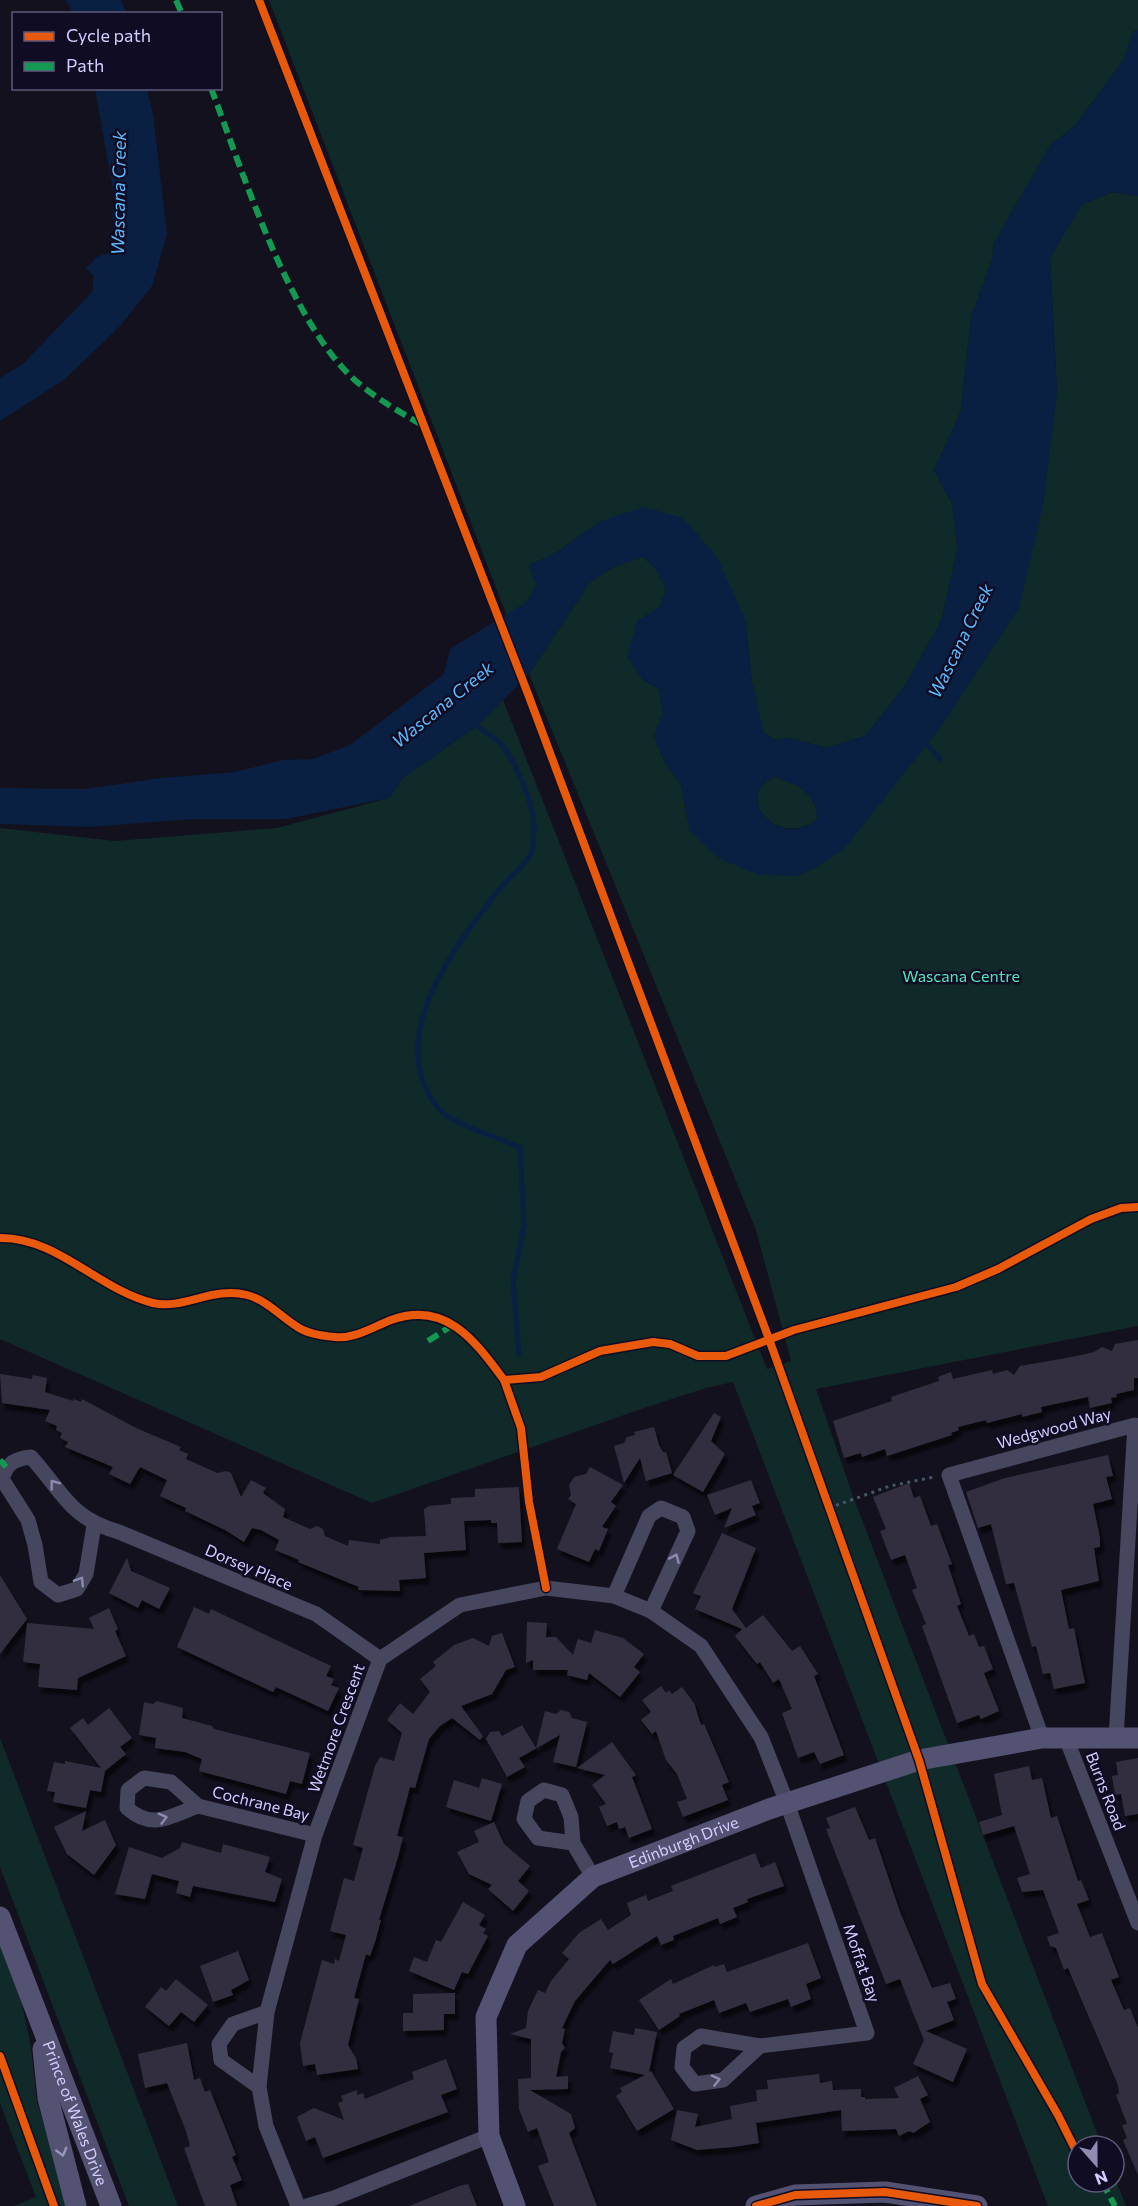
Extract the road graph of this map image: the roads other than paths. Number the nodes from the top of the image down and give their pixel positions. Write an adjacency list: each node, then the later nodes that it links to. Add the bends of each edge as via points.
1 (94, 1525): 1 (street, Dorsey Place, one-way to 1, via 69,1506 31,1457 17,1458 6,1467 2,1479 28,1520 41,1582 58,1595 77,1589 86,1574); 4 (street, Dorsey Place, via 316,1614)
2 (614, 1596): 3 (street, Wetmore Crescent); 3 (street, one-way to 2, via 688,1531 683,1517 661,1508 649,1516); 4 (street, Wetmore Crescent, via 546,1588 460,1605)
3 (651, 1611): 9 (street, Wetmore Crescent, via 701,1646 761,1737)
4 (381, 1659): 11 (street, Wetmore Crescent)
5 (1042, 1737): 6 (street, Edinburgh Drive); 7 (street, Wedgwood Way, via 949,1475 1134,1425); 9 (street, Edinburgh Drive, via 919,1760)
6 (1066, 1738): 7 (street, Edinburgh Drive); 15 (street, Burns Road)
7 (1116, 1738): 8 (street, Edinburgh Drive)
8 (1138, 1738)
9 (787, 1803): 13 (street, Edinburgh Drive); 18 (street, Moffat Bay, via 867,2033)
10 (198, 1806): 11 (street, Cochrane Bay)
11 (315, 1835): 16 (street, Wetmore Crescent)
12 (573, 1843): 13 (street)
13 (593, 1877): 20 (street, Edinburgh Drive, via 517,1945 486,2017)
14 (0, 1917): 17 (street, Prince of Wales Drive)
15 (1138, 1923)
16 (267, 2012): 19 (street, Wetmore Crescent); 19 (street, via 233,2024 219,2044 221,2060)
17 (39, 2019): 21 (street, Prince of Wales Drive, one-way to 21, via 48,2098); 22 (street, Prince of Wales Drive)
18 (760, 2046): 18 (street, Moffat Bay, one-way to 18, via 701,2036 684,2048 682,2067 695,2084 723,2080)
19 (259, 2087): 23 (street, Wetmore Crescent, via 266,2126)
20 (489, 2136): 24 (street); 25 (street, Edinburgh Drive)
21 (76, 2206)
22 (111, 2206)
23 (298, 2206)
24 (307, 2206)
25 (515, 2206)
26 (756, 2206): 27 (street, via 795,2195 885,2192)
27 (977, 2206)

